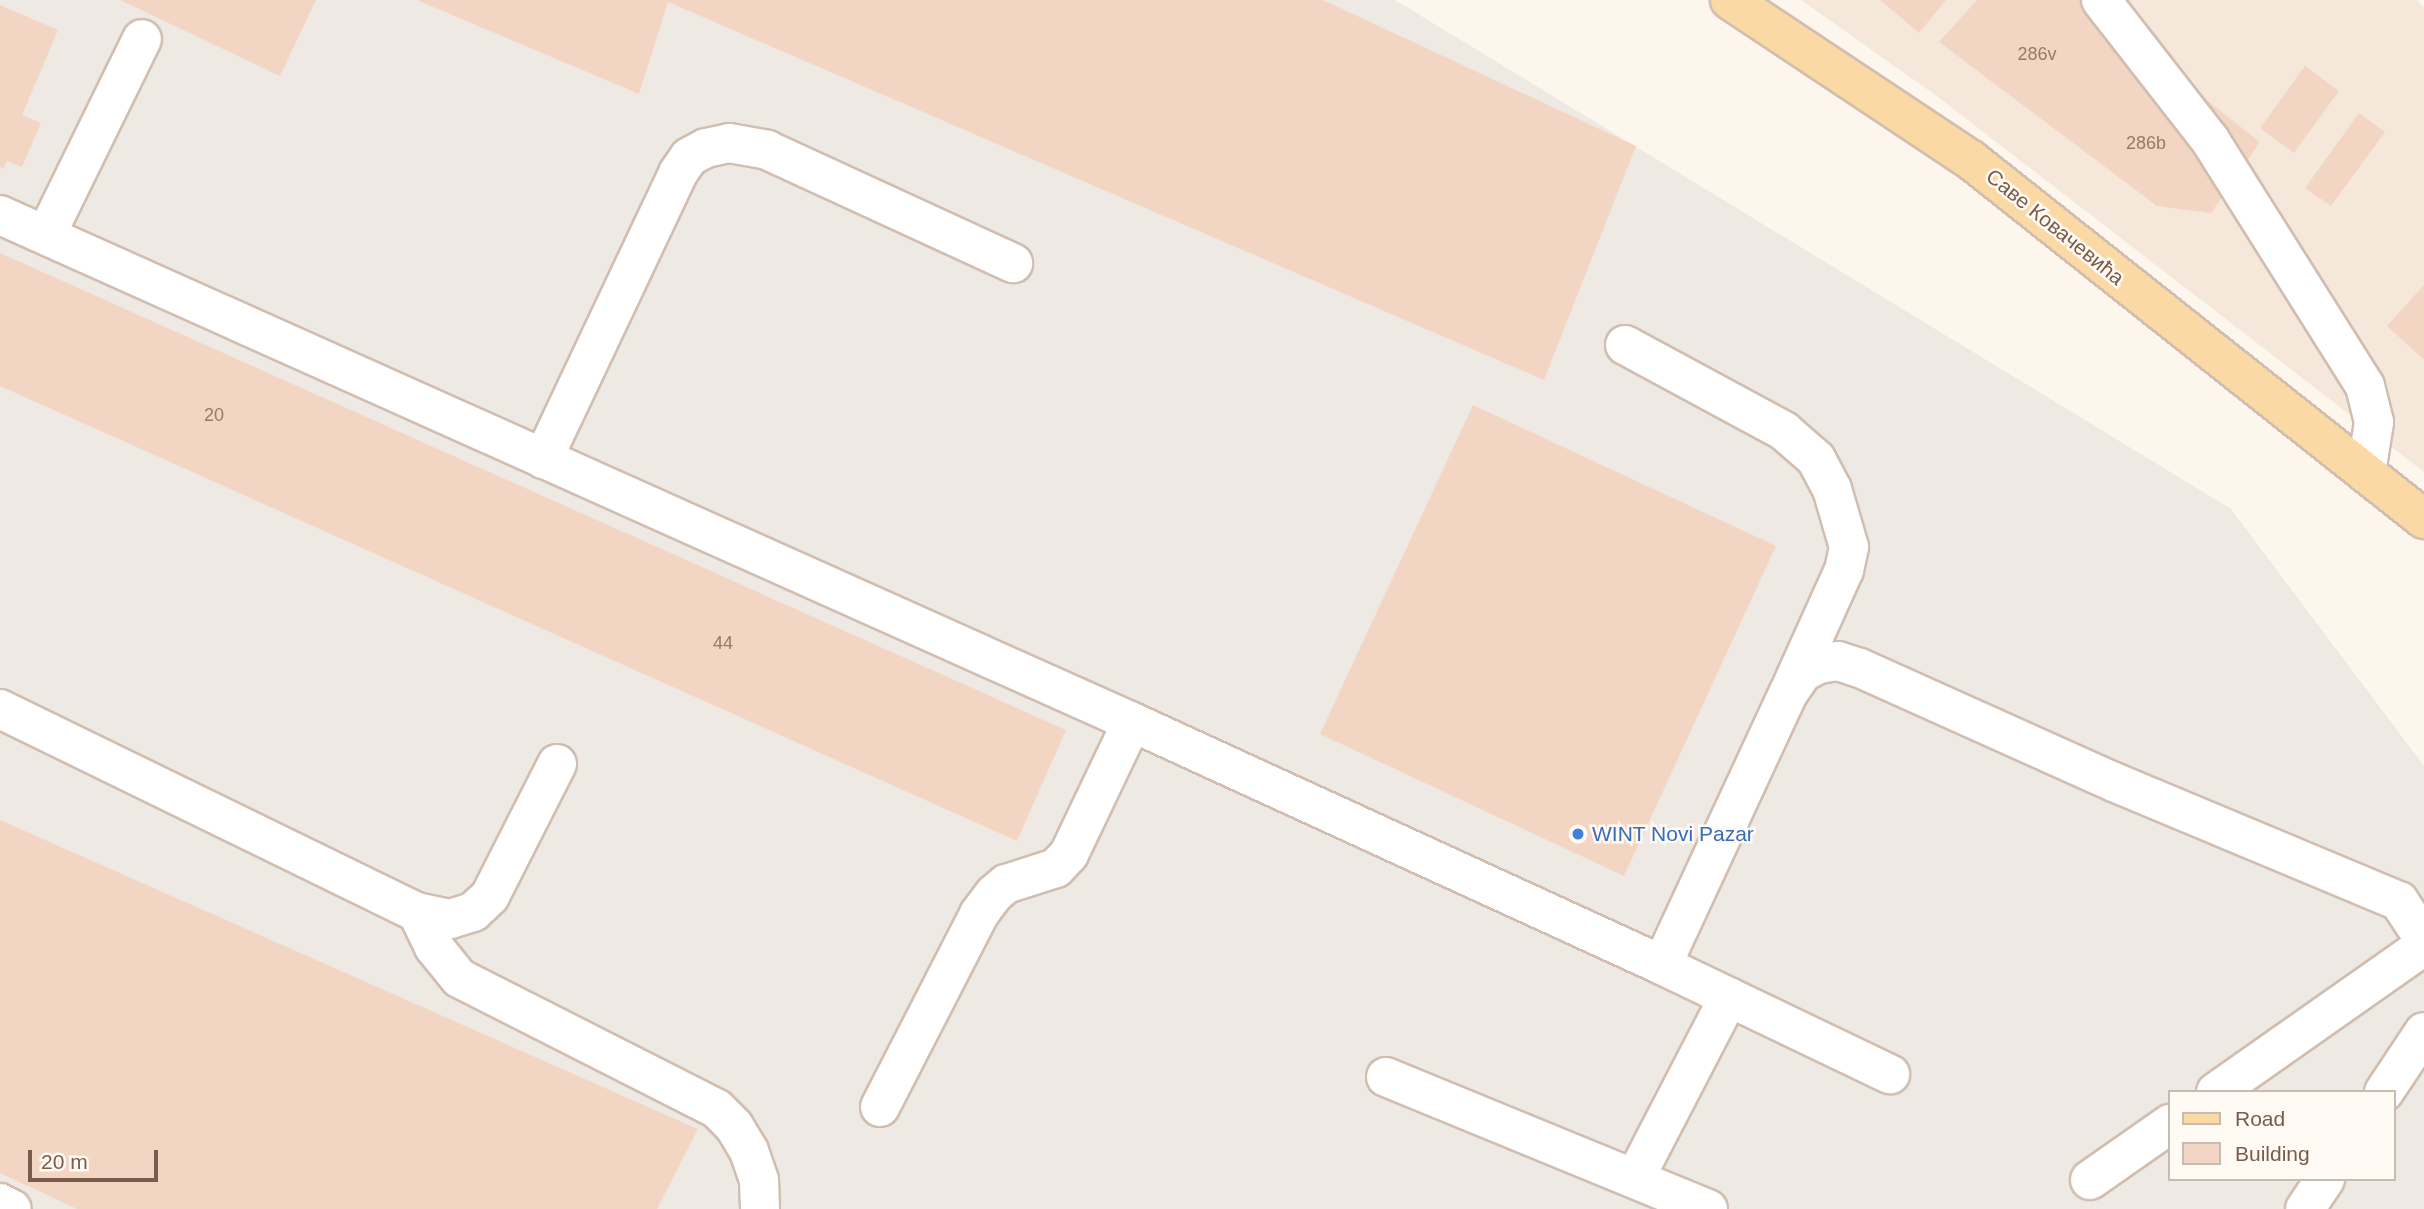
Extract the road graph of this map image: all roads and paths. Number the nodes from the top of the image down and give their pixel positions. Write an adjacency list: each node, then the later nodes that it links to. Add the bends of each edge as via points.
1 (1730, 0): 9 (main road, Саве Ковачевића, via 1971,160)
2 (2101, 0): 9 (street, via 2210,140 2365,386 2374,422)
3 (142, 39): 5 (street)
4 (0, 215): 5 (street)
5 (46, 235): 8 (street)
6 (1013, 264): 8 (street, via 767,150 729,143 706,148 689,157 678,173)
7 (1625, 345): 11 (street, via 1784,431 1816,459 1832,489 1849,547 1844,570)
8 (542, 459): 13 (street)
9 (2367, 473): 10 (main road, Саве Ковачевића)
10 (2424, 519)
11 (1789, 692): 16 (street, via 1804,672 1819,664 1838,662 1860,668 2114,782 2399,901); 18 (street)
12 (0, 709): 15 (street)
13 (1132, 722): 18 (street); 25 (street, via 1069,855 1056,867 1006,884 979,914)
14 (557, 764): 15 (street, via 490,896 473,912 450,919)
15 (417, 912): 32 (street, via 434,947 459,978 717,1109 749,1151 760,1180)
16 (2424, 939)
17 (2424, 946): 23 (street)
18 (1662, 965): 19 (street)
19 (1729, 997): 21 (street); 27 (street)
20 (2424, 1032): 24 (street)
21 (1890, 1074)
22 (1385, 1077): 27 (street)
23 (2219, 1090)
24 (2385, 1090)
25 (880, 1107)
26 (2168, 1125): 28 (street)
27 (1634, 1178): 33 (street)
28 (2090, 1180)
29 (2324, 1181): 34 (street)
30 (0, 1203): 31 (street)
31 (12, 1209)
32 (760, 1209)
33 (1708, 1209)
34 (2305, 1209)

